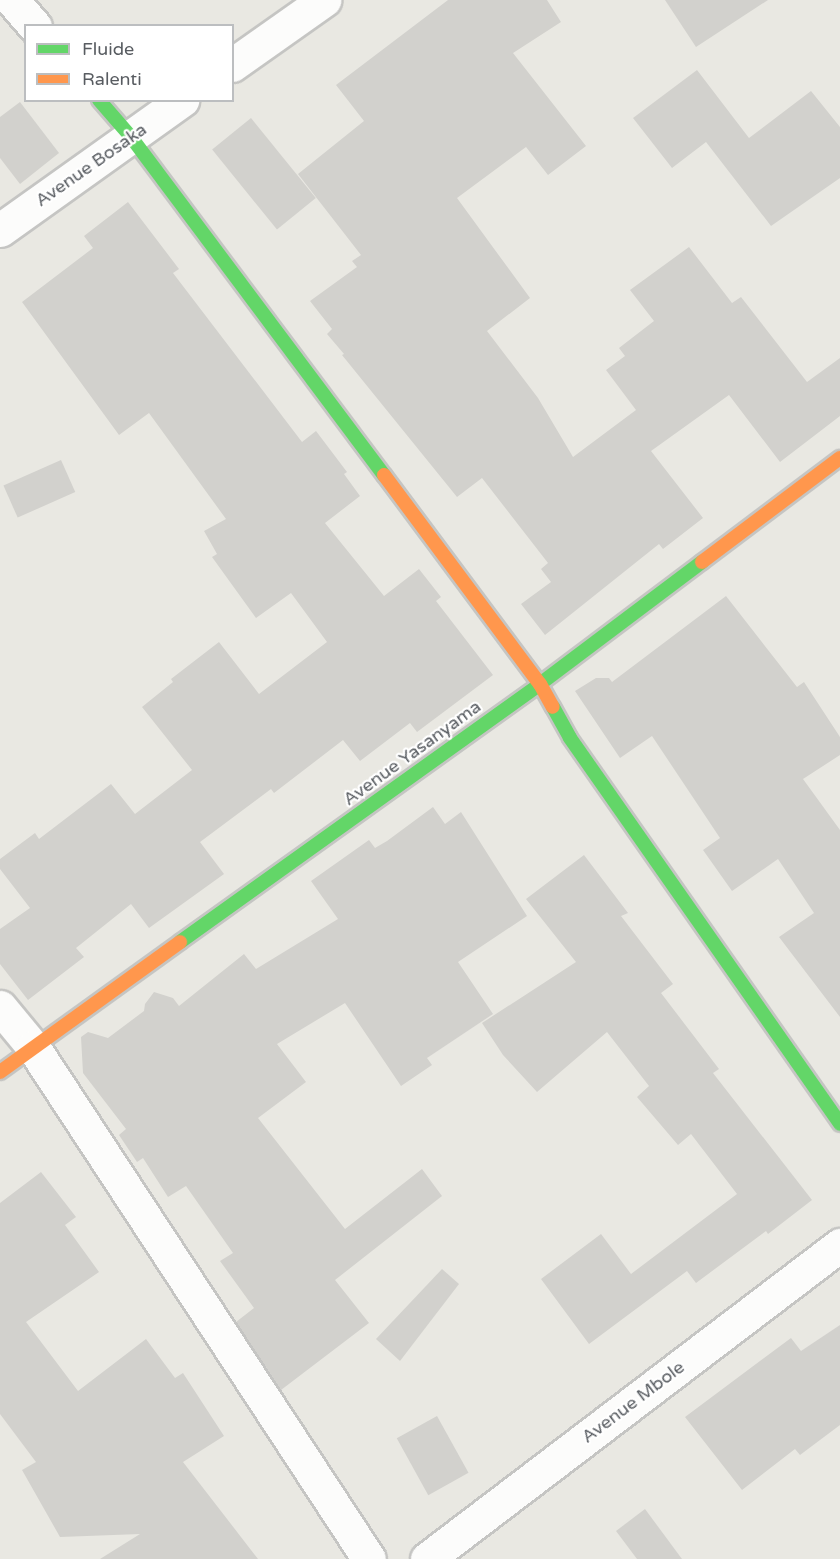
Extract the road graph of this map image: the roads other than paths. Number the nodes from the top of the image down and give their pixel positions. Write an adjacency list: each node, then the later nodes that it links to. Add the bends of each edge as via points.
1 (12, 0): 3 (street)
2 (324, 0): 4 (street)
3 (32, 24)
4 (234, 64)
5 (101, 102): 7 (street)
6 (179, 102): 7 (street, Avenue Bosaka)
7 (131, 137): 8 (street, Avenue Bosaka); 10 (street)
8 (0, 230)
9 (840, 458): 10 (street, Avenue Yasanyama)
10 (540, 684): 12 (street, Avenue Yasanyama); 14 (street, via 570,738)
11 (0, 1007): 12 (street)
12 (33, 1047): 13 (street, Avenue Yasanyama); 16 (street)
13 (0, 1072)
14 (840, 1124)
15 (840, 1245): 17 (street, Avenue Mbole)
16 (369, 1559)
17 (427, 1559)

